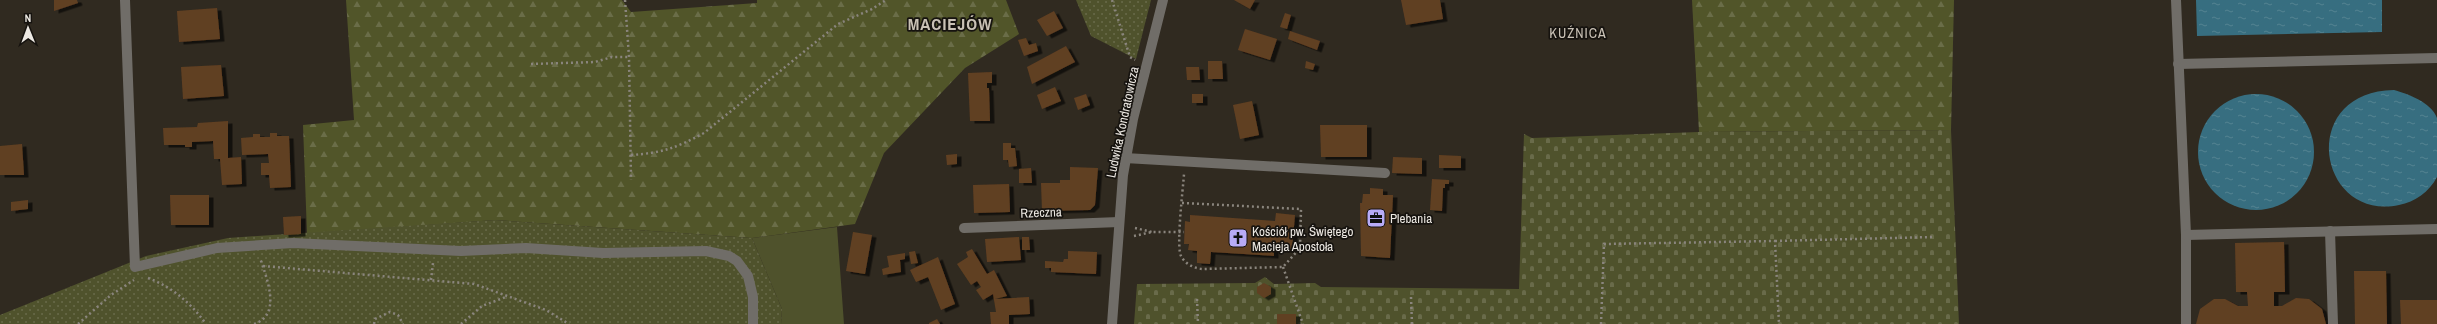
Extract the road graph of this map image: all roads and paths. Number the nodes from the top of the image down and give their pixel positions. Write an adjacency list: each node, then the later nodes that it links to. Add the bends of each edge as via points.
1 (125, 0): 33 (street)
2 (625, 0): 7 (path)
3 (886, 0): 12 (path, via 838,24 704,133 661,153)
4 (1112, 0): 9 (path, via 1130,57)
5 (1163, 0): 13 (street, Ludwika Kondratowicza)
6 (2176, 0): 11 (street)
7 (629, 57): 10 (path, via 612,57 595,62); 12 (path)
8 (2437, 58): 11 (street)
9 (1138, 61)
10 (531, 64)
11 (2178, 64): 26 (street)
12 (631, 155): 16 (path)
13 (1125, 158): 14 (street); 18 (street, Ludwika Kondratowicza)
14 (1184, 162): 15 (street); 17 (path)
15 (1384, 173)
16 (631, 180)
17 (1182, 204): 24 (path); 34 (path, via 1301,209 1300,248)
18 (1119, 222): 19 (street, Rzeczna); 48 (street, Ludwika Kondratowicza)
19 (964, 228)
20 (1135, 228): 23 (path)
21 (2437, 229): 22 (street)
22 (2330, 231): 26 (street); 55 (street)
23 (1152, 232): 24 (path); 27 (path)
24 (1180, 232): 25 (path); 34 (path, via 1181,257 1198,269)
25 (1184, 232)
26 (2186, 235): 54 (street)
27 (1134, 236)
28 (1934, 237): 29 (path)
29 (1775, 241): 52 (path, via 1604,244); 53 (path)
30 (256, 244): 31 (street, via 293,243); 32 (path); 33 (street, via 217,248)
31 (434, 250): 36 (path); 47 (street, via 484,252 526,248 603,253 718,253 737,261 748,276 753,297)
32 (263, 266): 36 (path); 42 (path, via 271,310 263,321)
33 (135, 267): 35 (path)
34 (1283, 267): 50 (path)
35 (136, 278): 40 (path, via 111,295); 41 (path, via 149,278 168,286 196,311)
36 (431, 280): 37 (path, via 474,284)
37 (506, 296): 45 (path, via 482,306); 46 (path, via 546,310)
38 (1411, 297): 51 (path)
39 (1197, 300): 49 (path)
40 (78, 324)
41 (206, 324)
42 (254, 324)
43 (374, 324): 44 (path, via 375,319 390,312 398,315)
44 (403, 324)
45 (461, 324)
46 (569, 324)
47 (753, 324)
48 (1112, 324)
49 (1198, 324)
50 (1303, 324)
51 (1412, 324)
52 (1601, 324)
53 (1778, 324)
54 (2186, 324)
55 (2333, 324)

